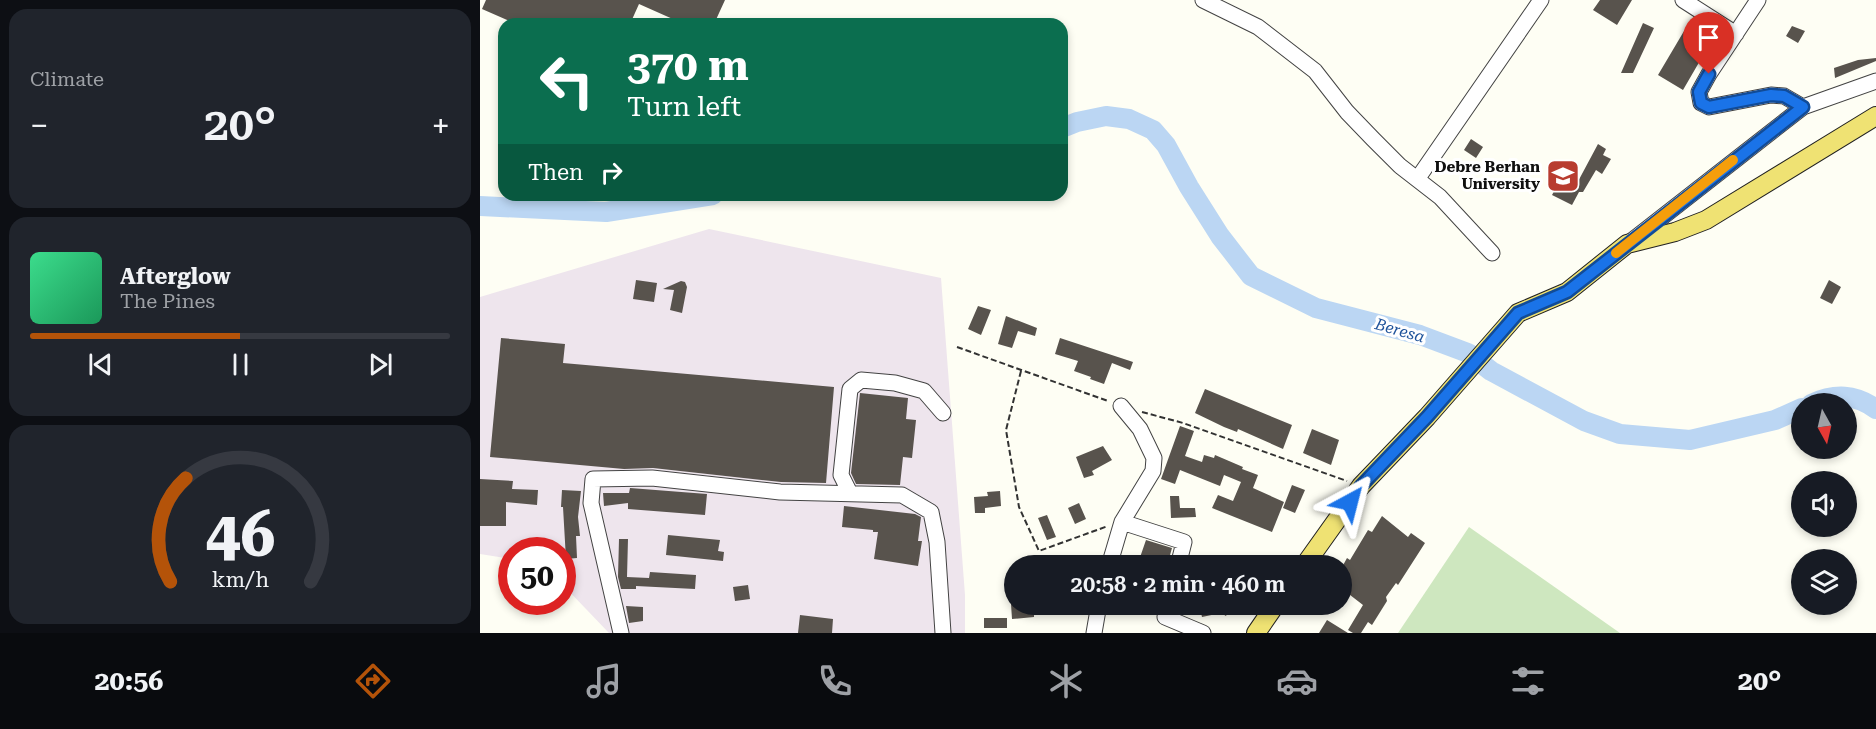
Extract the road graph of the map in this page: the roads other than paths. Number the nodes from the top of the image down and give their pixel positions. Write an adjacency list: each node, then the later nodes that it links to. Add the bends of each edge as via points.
1 (1203, 0): 9 (street, via 1258,27 1315,71 1347,112 1400,166)
2 (1541, 0): 9 (street)
3 (1683, 0): 5 (street)
4 (1758, 0): 5 (street)
5 (1736, 34): 7 (street, via 1699,92 1701,103 1709,107 1771,95 1784,96)
6 (1876, 81): 7 (street)
7 (1803, 107): 10 (street)
8 (1876, 116): 10 (main road, via 1706,220)
9 (1418, 178): 11 (street)
10 (1627, 244): 18 (main road, via 1567,292 1518,313 1361,486)
11 (1492, 253)
12 (1121, 406): 15 (street, via 1140,429 1154,458 1153,471)
13 (943, 413): 14 (street, via 924,391 895,383 861,380 850,389 841,475)
14 (850, 493): 22 (street, via 780,492 652,478 593,479 591,503); 23 (street, via 902,495 931,512 937,542)
15 (1122, 522): 16 (street); 17 (street, via 1184,542)
16 (1112, 555)
17 (1181, 555)
18 (1312, 555)
19 (1097, 615): 24 (street)
20 (1165, 615): 25 (street)
21 (1268, 615): 26 (main road)
22 (621, 633)
23 (943, 633)
24 (1094, 633)
25 (1203, 633)
26 (1256, 633)

